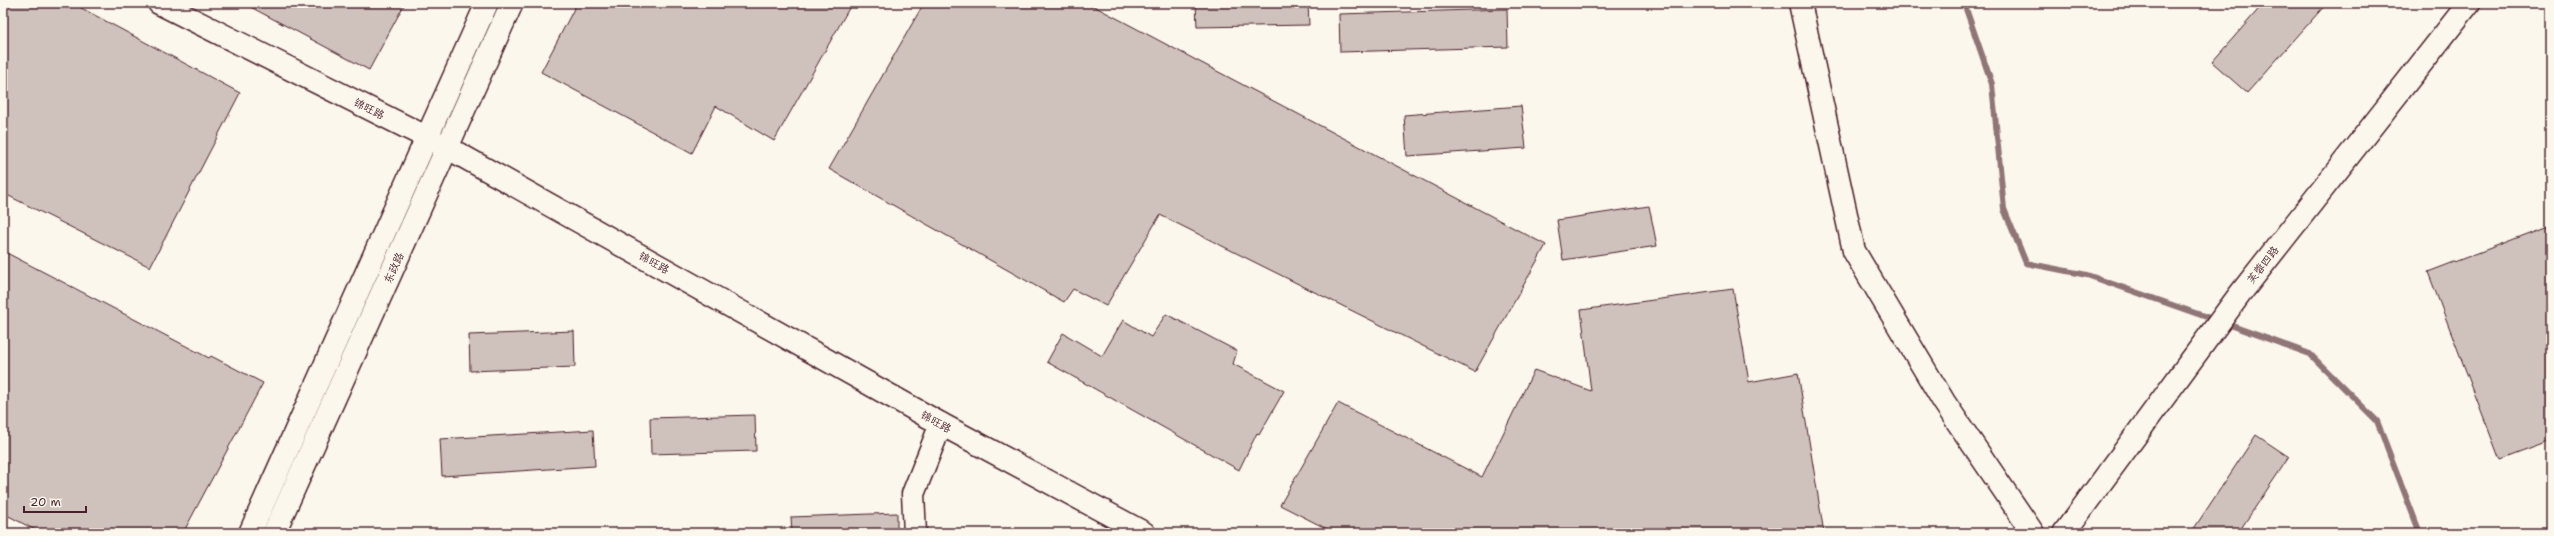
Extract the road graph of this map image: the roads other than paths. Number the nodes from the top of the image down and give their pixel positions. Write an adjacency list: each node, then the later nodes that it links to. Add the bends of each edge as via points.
1 (159, 3): 6 (street, 锦旺路)
2 (487, 3): 6 (street, 东政路)
3 (512, 3): 7 (street, 东政路)
4 (1800, 3): 13 (street, via 1854,251 1944,402)
5 (2469, 3): 14 (street, 芙蓉四路, via 2240,294)
6 (427, 139): 7 (street, 锦旺路); 9 (street, 东政路)
7 (448, 148): 8 (street, 锦旺路); 10 (street, 东政路)
8 (940, 424): 11 (street, via 913,494); 12 (street, 锦旺路)
9 (250, 533)
10 (274, 533)
11 (915, 533)
12 (1144, 533)
13 (2033, 533)
14 (2064, 533)

